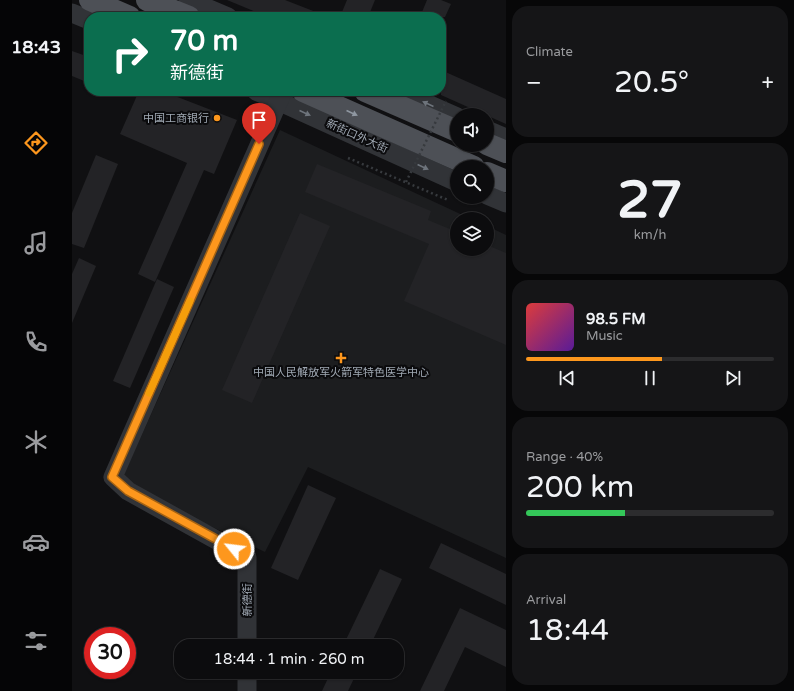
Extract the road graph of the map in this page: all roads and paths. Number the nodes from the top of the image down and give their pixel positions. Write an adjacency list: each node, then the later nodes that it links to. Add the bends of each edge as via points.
1 (90, 0): 4 (main road)
2 (188, 0): 6 (street)
3 (151, 1): 5 (main road)
4 (116, 12)
5 (177, 12)
6 (216, 12)
7 (72, 13): 8 (street)
8 (84, 18)
9 (281, 96): 23 (street, 新街口外大街, one-way to 23); 29 (street, 新德街, via 112,477 128,491 247,556)
10 (315, 96): 21 (main road, 新街口外大街, one-way to 21)
11 (376, 96): 15 (main road)
12 (409, 96): 14 (street, one-way to 12)
13 (446, 101): 25 (path, bridge)
14 (450, 114)
15 (450, 128)
16 (494, 133): 17 (street)
17 (506, 138)
18 (494, 147): 19 (main road)
19 (506, 152)
20 (348, 158): 25 (path)
21 (458, 160)
22 (494, 176): 24 (main road)
23 (450, 179)
24 (506, 181)
25 (406, 182): 27 (path)
26 (494, 198): 28 (street)
27 (448, 200)
28 (506, 203)
29 (247, 639)
30 (247, 679): 31 (street)
31 (246, 691)

